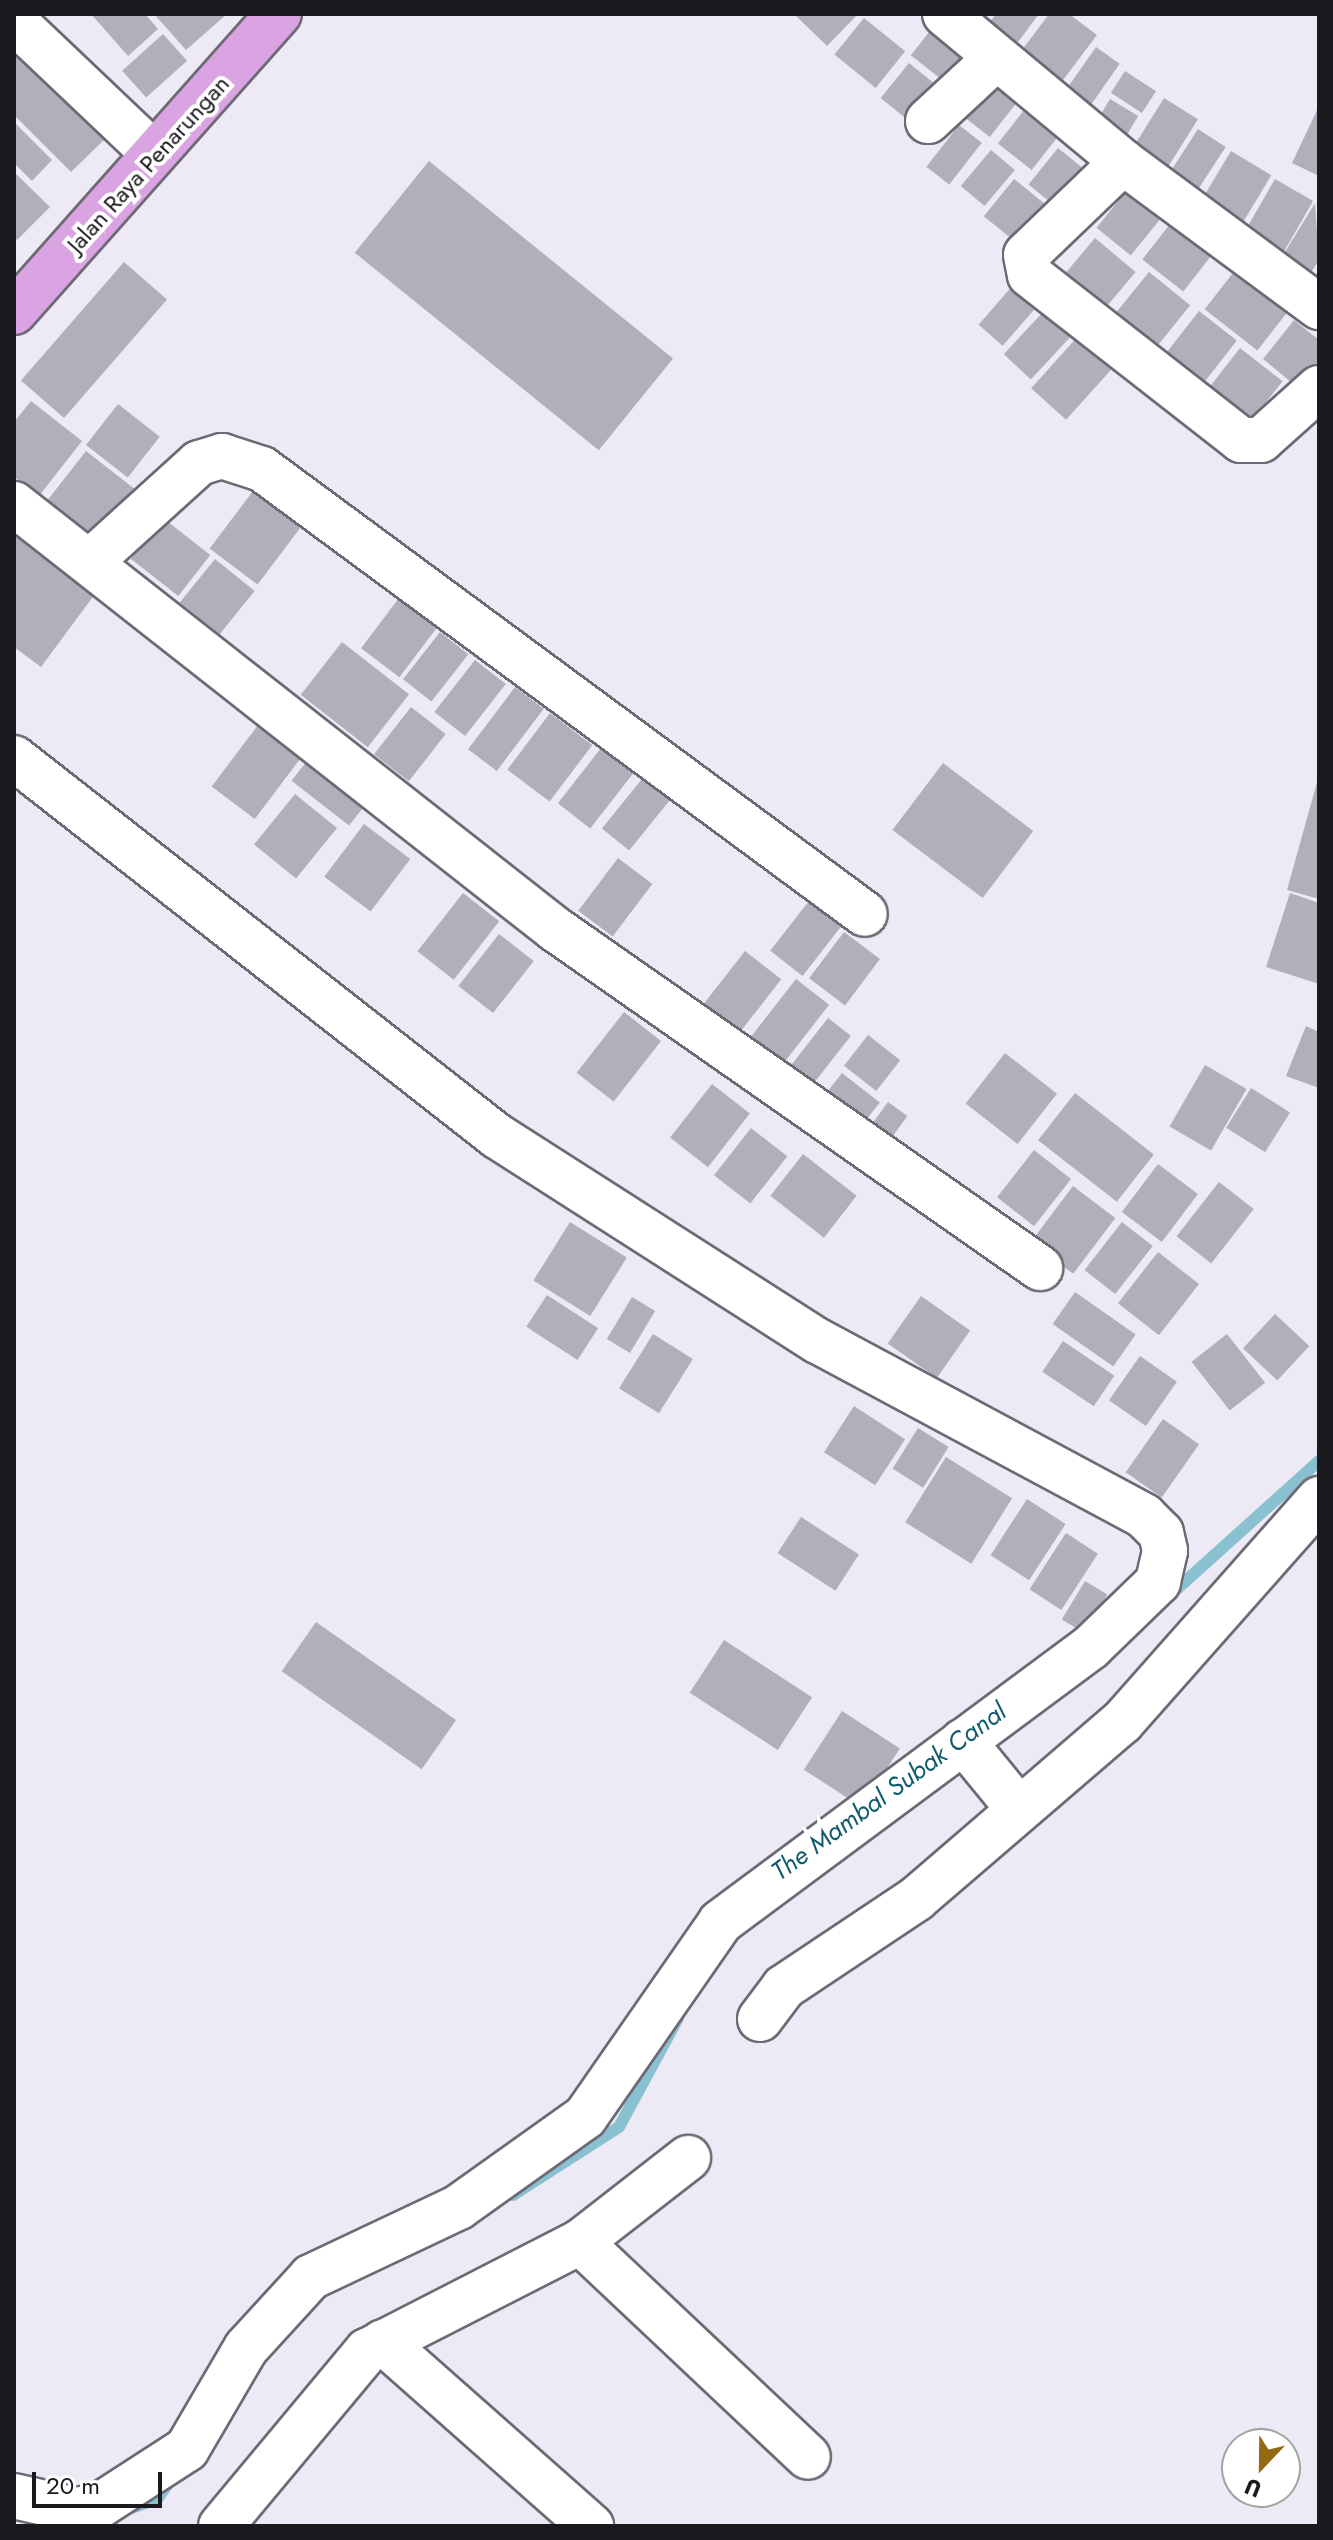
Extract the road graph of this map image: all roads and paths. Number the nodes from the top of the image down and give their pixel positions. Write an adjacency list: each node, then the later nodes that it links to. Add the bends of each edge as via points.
1 (279, 14): 6 (main road, Jalan Raya Penarungan)
2 (945, 14): 4 (street)
3 (14, 21): 6 (street)
4 (996, 58): 5 (street); 7 (street)
5 (928, 121)
6 (154, 154): 9 (main road, Jalan Raya Penarungan)
7 (1123, 162): 8 (street); 10 (street, via 1026,255 1030,275 1241,440 1261,440)
8 (1319, 307)
9 (14, 312)
10 (1319, 388)
11 (14, 504): 12 (street)
12 (92, 560): 14 (street, via 199,463 222,456 262,469); 15 (street, via 555,929)
13 (14, 758): 17 (street, via 497,1136 646,1237 818,1341 1152,1522 1165,1551 1158,1582 1091,1647)
14 (865, 914)
15 (1040, 1268)
16 (1319, 1499): 18 (street, via 1122,1722)
17 (963, 1741): 18 (street); 24 (street, via 713,1929 585,2117 459,2207 311,2277 246,2348 187,2449 99,2506 76,2510)
18 (1017, 1807): 19 (street, via 916,1899 784,1987)
19 (760, 2019)
20 (688, 2158): 21 (street)
21 (580, 2242): 22 (street); 23 (street)
22 (383, 2342): 25 (street, via 346,2371); 26 (street)
23 (808, 2457)
24 (14, 2496)
25 (235, 2522)
26 (591, 2526)

